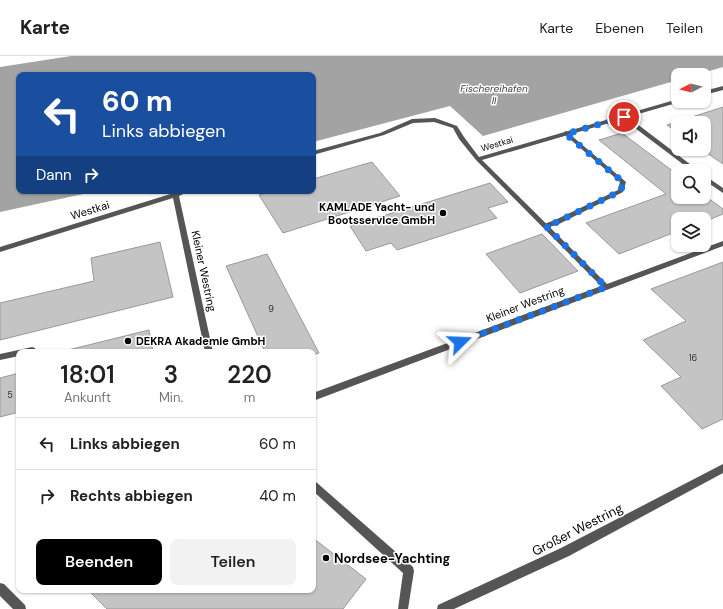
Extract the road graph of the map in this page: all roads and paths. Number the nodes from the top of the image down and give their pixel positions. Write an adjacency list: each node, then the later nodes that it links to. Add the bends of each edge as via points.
1 (723, 88): 2 (street)
2 (711, 91)
3 (671, 103): 4 (street, Westkai)
4 (624, 117): 5 (street, Westkai); 8 (street)
5 (566, 134): 7 (street, Westkai); 12 (street, via 623,182 621,191)
6 (316, 151): 7 (street, Westkai, via 382,134 412,121 435,120 455,127)
7 (478, 159): 12 (street)
8 (687, 164)
9 (711, 182): 10 (street)
10 (723, 191)
11 (176, 195): 14 (street, Westkai); 16 (street, Kleiner Westring)
12 (546, 226): 15 (street)
13 (723, 243): 15 (street, Kleiner Westring)
14 (0, 250)
15 (606, 287): 19 (street, Kleiner Westring)
16 (208, 349)
17 (16, 354): 18 (street)
18 (0, 358)
19 (316, 396)
20 (723, 468): 25 (street, Großer Westring, via 565,552)
21 (316, 488): 24 (street, via 409,571)
22 (0, 588): 23 (street)
23 (21, 609)
24 (403, 609)
25 (442, 609)

